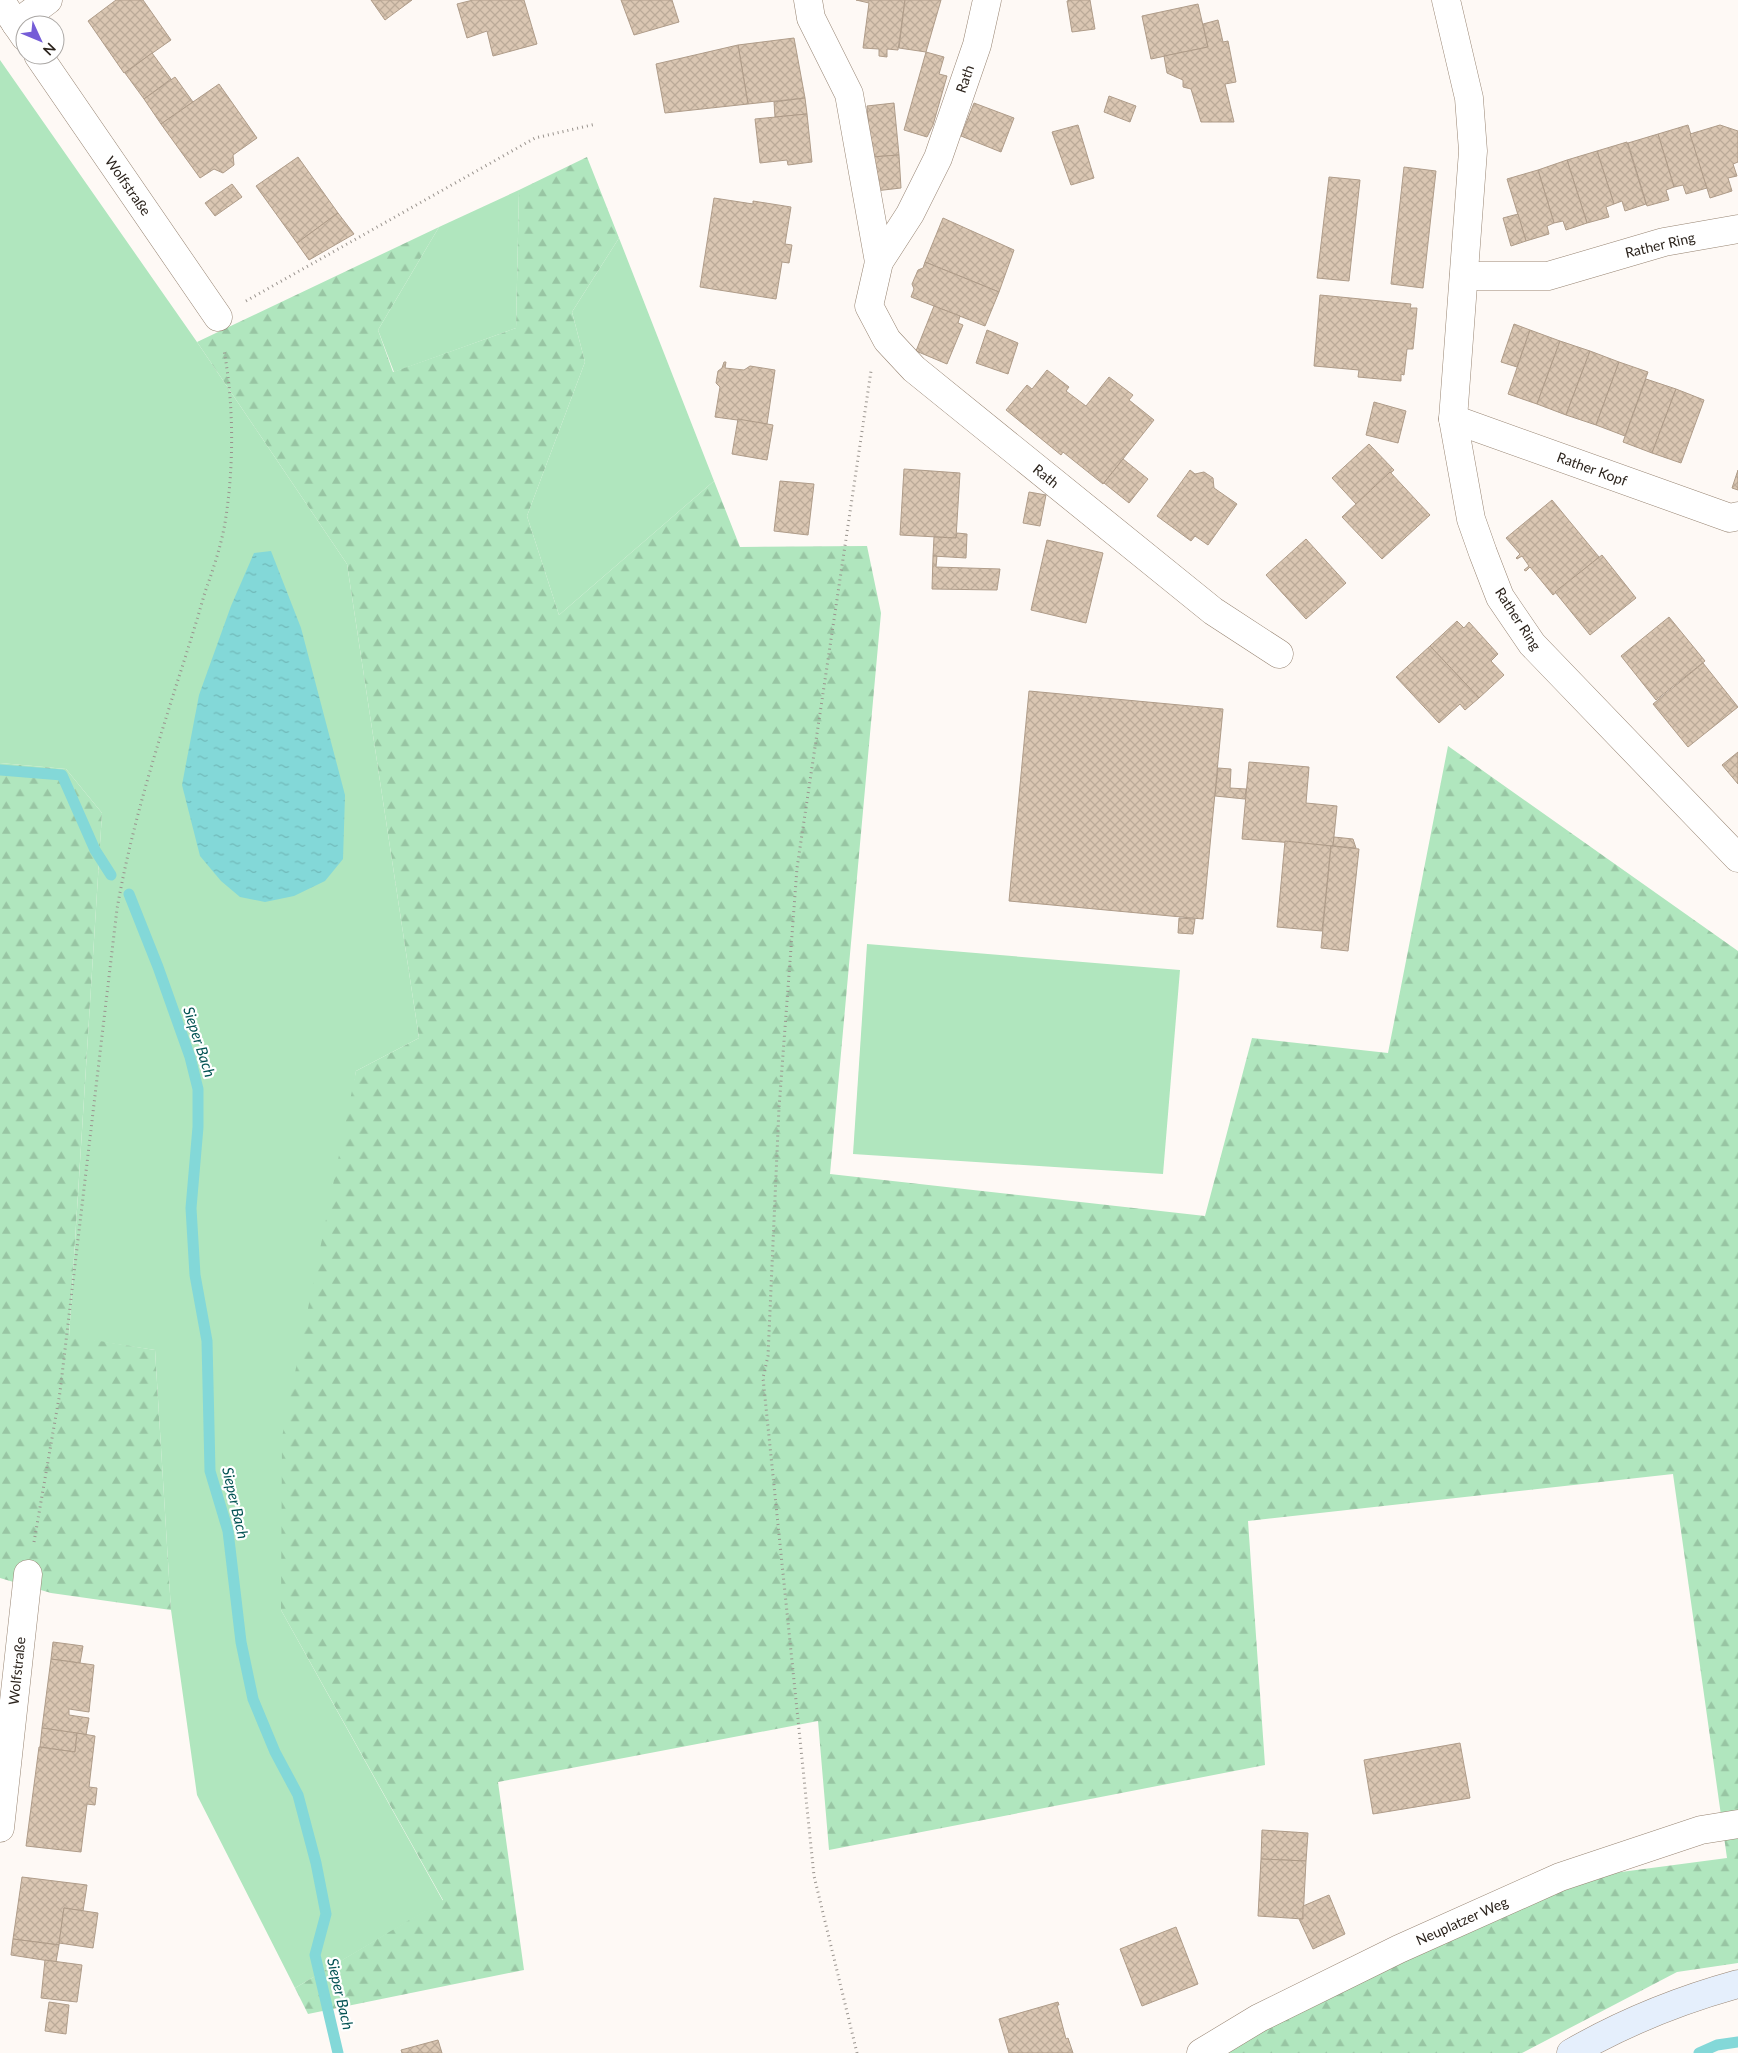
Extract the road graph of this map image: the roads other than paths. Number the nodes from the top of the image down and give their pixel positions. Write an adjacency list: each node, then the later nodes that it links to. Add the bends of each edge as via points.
1 (0, 0): 7 (street)
2 (48, 0): 6 (street)
3 (808, 0): 10 (street, Rath, via 811,18 849,94)
4 (987, 0): 10 (street, Rath, via 977,45 938,158 910,214)
5 (1446, 0): 11 (street, Rather Ring, via 1469,98 1473,151)
6 (34, 15)
7 (15, 21)
8 (45, 65): 12 (street, Wolfstraße)
9 (1738, 229): 11 (street, Rather Ring, via 1664,242 1548,276)
10 (879, 262): 15 (street, Rath, via 869,306 887,340 914,369 1213,610)
11 (1464, 276): 13 (street, Rather Ring)
12 (218, 316)
13 (1453, 419): 14 (street, Rather Kopf); 16 (street, Rather Ring, via 1471,518 1500,597 1532,644 1566,682)
14 (1735, 523)
15 (1278, 654)
16 (1738, 858)
17 (28, 1574): 19 (street, Wolfstraße)
18 (1738, 1824): 21 (street, Neuplatzer Weg, via 1701,1830 1560,1877 1399,1948 1259,2018)
19 (0, 1828)
20 (1738, 1984): 22 (main road, via 1687,1998)
21 (1202, 2053)
22 (1571, 2053)

